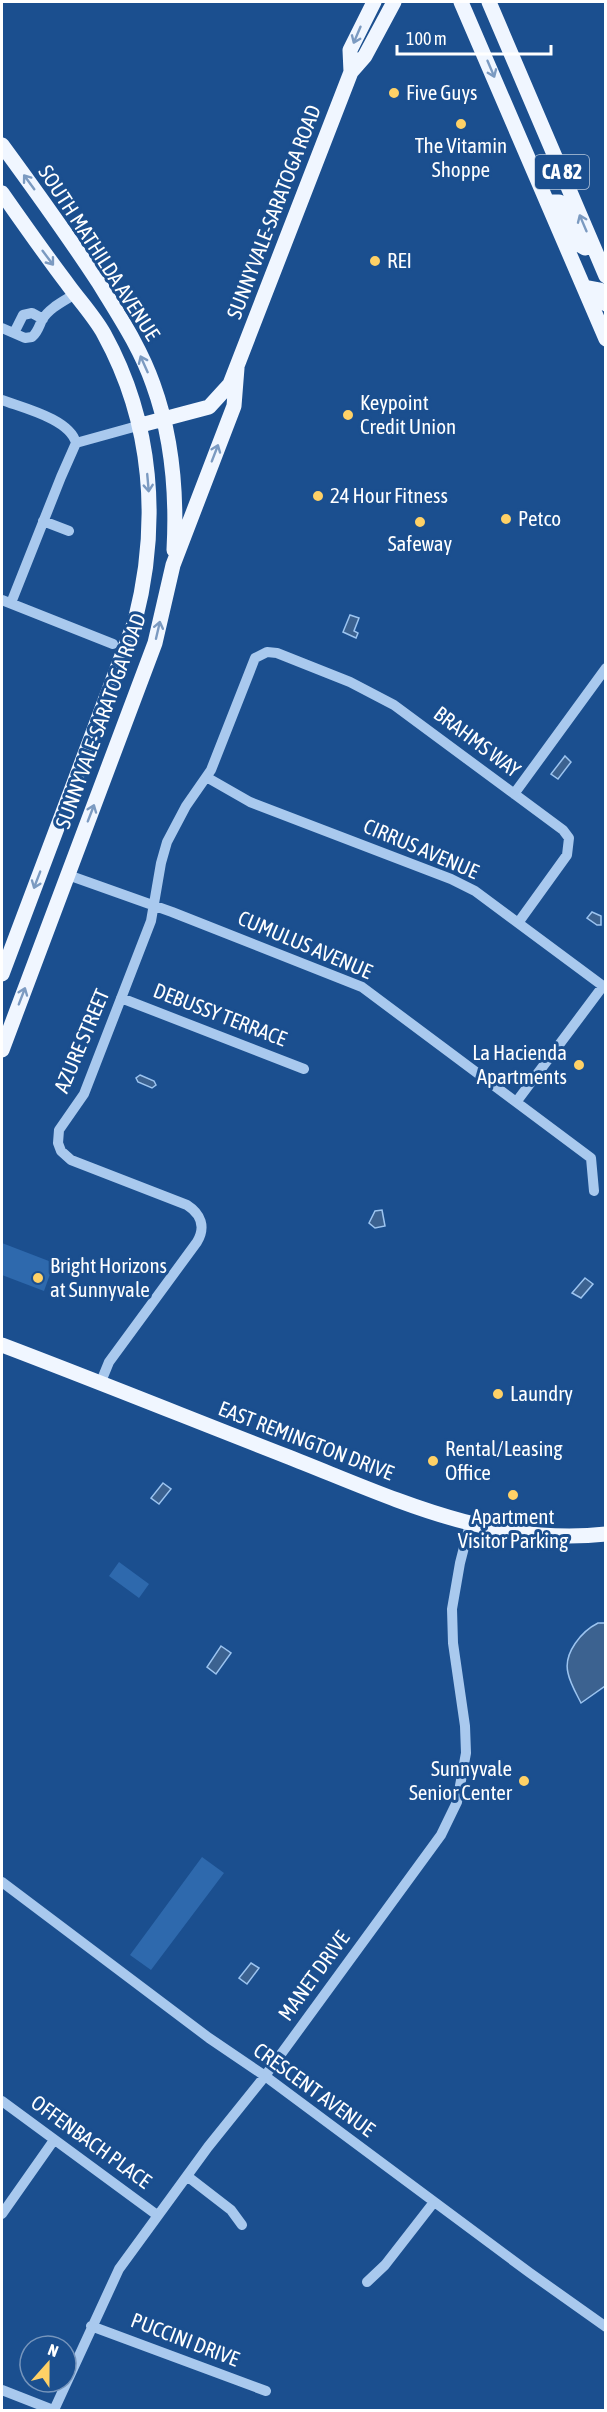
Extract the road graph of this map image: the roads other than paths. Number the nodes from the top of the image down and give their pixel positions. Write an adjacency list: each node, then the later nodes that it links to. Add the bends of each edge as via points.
1 (374, 2): 5 (main road, SUNNYVALE-SARATOGA ROAD, one-way to 5, via 350,50)
2 (394, 2): 5 (main road, SUNNYVALE-SARATOGA ROAD, via 365,56)
3 (461, 2): 8 (main road, CA 82, one-way to 8)
4 (489, 2): 9 (main road, CA 82, one-way to 4)
5 (351, 72): 18 (main road, SUNNYVALE-SARATOGA ROAD)
6 (2, 145): 20 (main road, SOUTH MATHILDA AVENUE, one-way to 6, via 130,332 61,225)
7 (2, 194): 12 (main road, SOUTH MATHILDA AVENUE, one-way to 12)
8 (547, 202): 9 (main road, via 560,202 578,244 585,248); 11 (main road, CA 82)
9 (593, 246): 10 (main road, CA 82)
10 (606, 276)
11 (584, 287): 13 (main road, via 600,290); 17 (main road, CA 82)
12 (75, 294): 14 (street); 21 (main road, SOUTH MATHILDA AVENUE, via 103,332 127,380)
13 (606, 304)
14 (43, 319): 16 (street, via 32,337); 16 (street, via 26,314)
15 (2, 328): 16 (street)
16 (14, 333)
17 (606, 339)
18 (237, 368): 20 (main road, SUNNYVALE-SARATOGA ROAD, via 230,384 209,407); 25 (main road, SUNNYVALE-SARATOGA ROAD, one-way to 18, via 234,406)
19 (2, 400): 22 (street, via 60,424)
20 (164, 419): 21 (main road, SUNNYVALE-SARATOGA ROAD); 25 (main road, SOUTH MATHILDA AVENUE, via 174,486)
21 (141, 425): 22 (street); 35 (main road, SUNNYVALE-SARATOGA ROAD, one-way to 35, via 150,517 146,572 135,621)
22 (76, 443): 23 (street)
23 (44, 521): 24 (street); 26 (street)
24 (69, 531)
25 (173, 566): 32 (main road, SUNNYVALE-SARATOGA ROAD, one-way to 25, via 155,643)
26 (6, 602): 27 (street)
27 (113, 644)
28 (261, 653): 30 (street, AZURE STREET, via 252,663); 31 (street, BRAHMS WAY, via 277,653 373,693 407,713)
29 (606, 668): 31 (street)
30 (208, 778): 33 (street, AZURE STREET, via 186,806 167,842); 34 (street, CIRRUS AVENUE, via 250,802 451,879 475,891)
31 (514, 794): 34 (street, BRAHMS WAY, via 569,838 567,855)
32 (68, 875): 33 (street, CUMULUS AVENUE); 37 (main road, SUNNYVALE-SARATOGA ROAD, one-way to 32)
33 (153, 906): 36 (street, AZURE STREET); 39 (street, CUMULUS AVENUE, via 362,987)
34 (518, 923): 39 (street, CIRRUS AVENUE, via 603,986)
35 (2, 974)
36 (121, 998): 38 (street, DEBUSSY TERRACE); 42 (street, AZURE STREET, via 84,1094 59,1130 58,1143 71,1160 187,1205 200,1218 202,1228 197,1242 110,1362)
37 (2, 1050)
38 (304, 1069)
39 (517, 1101): 40 (street, CUMULUS AVENUE, via 591,1158)
40 (594, 1191)
41 (2, 1345): 42 (main road, EAST REMINGTON DRIVE)
42 (100, 1383): 43 (main road, EAST REMINGTON DRIVE)
43 (470, 1524): 44 (main road, EAST REMINGTON DRIVE, via 529,1535); 46 (street, MANET DRIVE, via 452,1609 466,1753 457,1802 441,1836)
44 (606, 1534)
45 (2, 1882): 46 (street, CRESCENT AVENUE)
46 (265, 2076): 49 (street, MANET DRIVE); 50 (street, CRESCENT AVENUE)
47 (2, 2101): 48 (street, OFFENBACH PLACE)
48 (54, 2140): 51 (street); 52 (street, OFFENBACH PLACE)
49 (187, 2176): 52 (street, MANET DRIVE); 53 (street, via 231,2210)
50 (434, 2202): 54 (street); 56 (street, CRESCENT AVENUE)
51 (2, 2214)
52 (157, 2215): 55 (street, MANET DRIVE, via 118,2269)
53 (242, 2224)
54 (367, 2282)
55 (91, 2326): 58 (street, PUCCINI DRIVE); 59 (street, MANET DRIVE)
56 (606, 2327)
57 (2, 2390): 59 (street)
58 (266, 2391)
59 (54, 2410)

